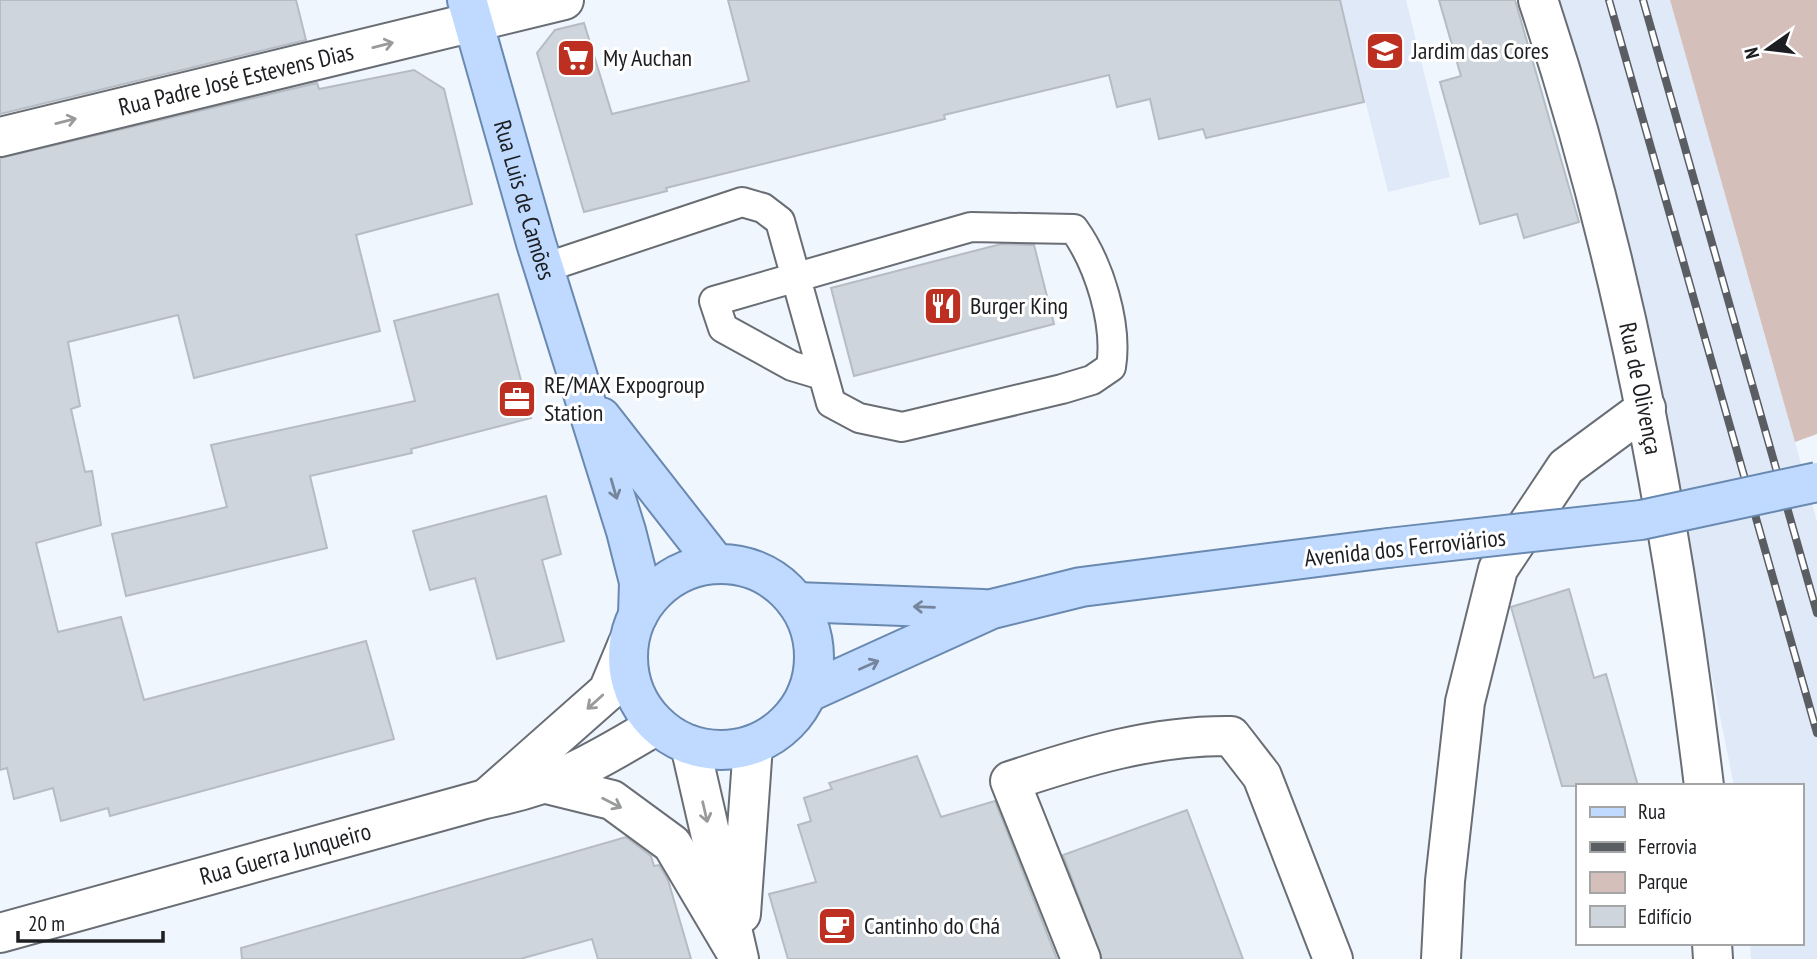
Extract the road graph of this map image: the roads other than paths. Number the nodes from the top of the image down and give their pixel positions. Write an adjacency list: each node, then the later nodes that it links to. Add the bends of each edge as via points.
1 (564, 0): 3 (street, Rua Padre José Estevens Dias)
2 (1538, 0): 9 (street, Rua de Olivença, via 1570,99)
3 (470, 12): 4 (street, Rua Padre José Estevens Dias, one-way to 3); 5 (main road, Rua Luis de Camões)
4 (0, 137)
5 (544, 268): 6 (lane, via 742,202 763,208 780,220); 8 (main road, Rua Luis de Camões)
6 (795, 275): 7 (lane); 7 (lane, via 714,300 723,328 792,366); 7 (lane, via 971,227 1074,229 1092,254 1115,343 1111,367 1092,380 902,427 859,418 831,402)
7 (822, 375)
8 (588, 400): 11 (main road); 14 (main road, Rua Luis de Camões, one-way to 14, via 639,582)
9 (1646, 408): 20 (street, Rua de Olivença, via 1684,621); 26 (street, via 1566,467 1499,569 1465,702)
10 (1817, 481): 13 (main road, Avenida dos Ferroviários, bridge, via 1642,520 1081,587)
11 (716, 564): 12 (main road, via 761,573); 14 (main road, via 670,579 651,595)
12 (796, 602): 13 (main road, Avenida dos Ferroviários, one-way to 12); 15 (main road, via 810,631 814,662)
13 (992, 609): 15 (main road, Avenida dos Ferroviários, one-way to 13)
14 (633, 629): 16 (main road, via 629,673 639,702); 21 (street, one-way to 21, via 608,691)
15 (807, 693): 17 (main road, via 776,733)
16 (657, 725): 18 (main road); 19 (street, Rua Guerra Junqueiro, via 576,773)
17 (753, 745): 18 (main road, via 721,751); 23 (street)
18 (690, 746): 23 (street, one-way to 23)
19 (547, 784): 21 (street, Rua Guerra Junqueiro); 23 (street, one-way to 23, via 612,800 672,844)
20 (1704, 784)
21 (485, 799): 22 (street, Rua Guerra Junqueiro)
22 (4, 936)
23 (738, 957)
24 (1081, 959): 25 (street, via 1010,782 1101,751 1191,735 1231,736 1262,776)
25 (1333, 959)
26 (1441, 959)

